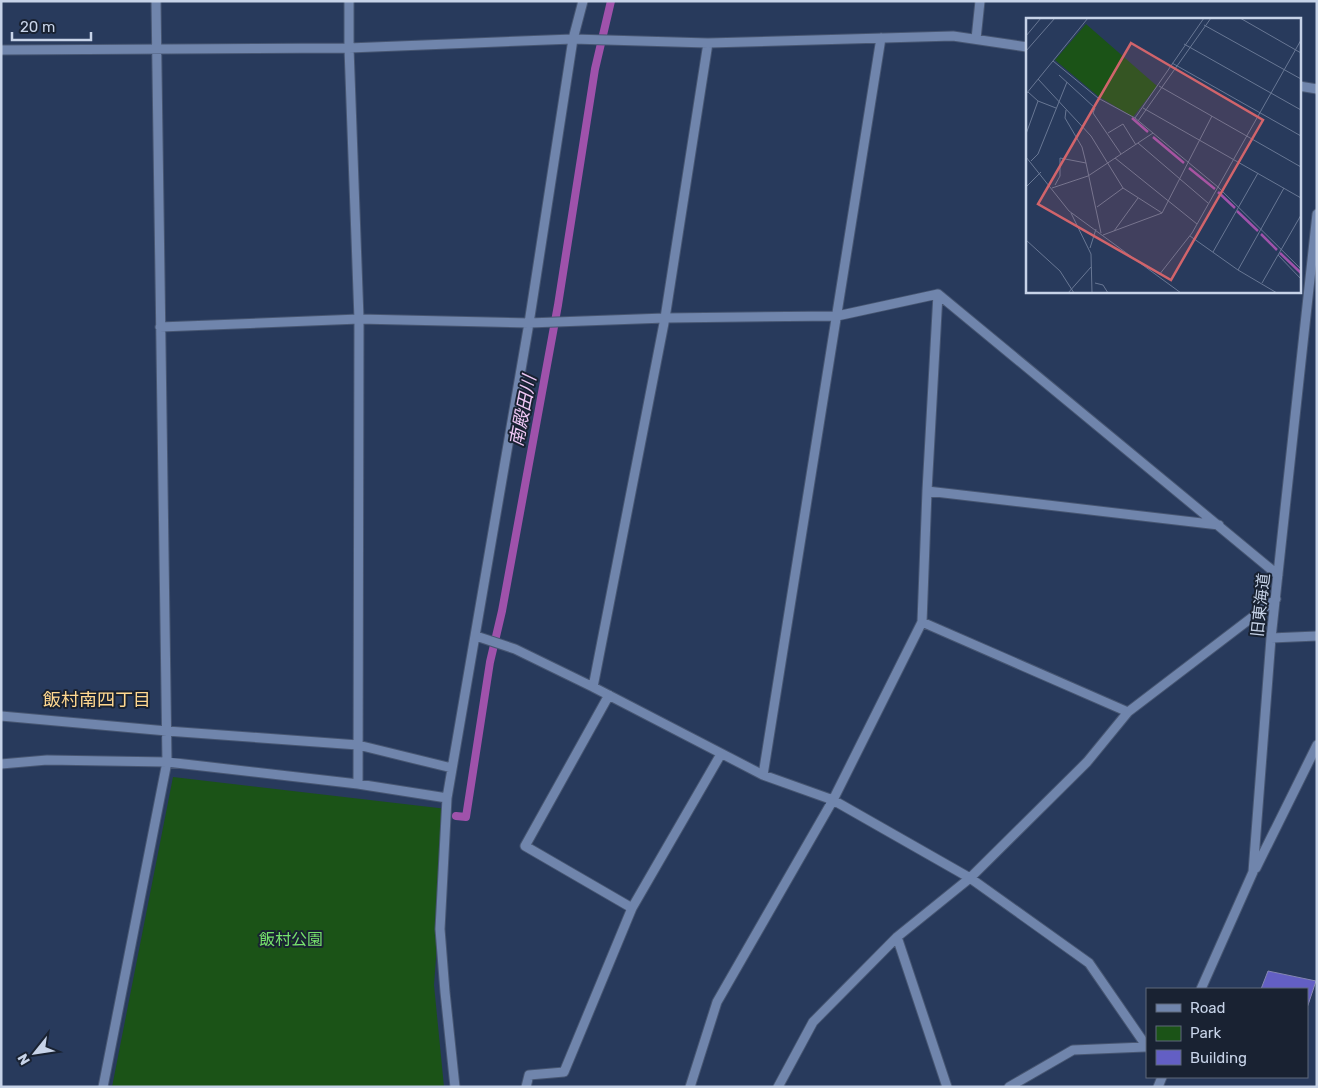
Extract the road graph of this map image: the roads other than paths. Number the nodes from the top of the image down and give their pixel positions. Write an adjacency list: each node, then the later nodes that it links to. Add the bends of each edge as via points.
1 (156, 1): 11 (street)
2 (349, 1): 10 (street)
3 (583, 1): 6 (street)
4 (980, 1): 7 (street)
5 (881, 38): 7 (street, via 953,36); 8 (street); 17 (street)
6 (573, 39): 8 (street); 10 (street); 20 (street)
7 (976, 40): 9 (street)
8 (708, 43): 18 (street)
9 (1026, 47)
10 (349, 48): 11 (street); 19 (street)
11 (156, 49): 12 (street); 21 (street)
12 (1, 50)
13 (1300, 86): 14 (street)
14 (1317, 88)
15 (1317, 214): 24 (street, 旧東海道)
16 (938, 294): 17 (street); 22 (street); 23 (street)
17 (837, 316): 18 (street); 41 (street)
18 (665, 318): 20 (street); 30 (street)
19 (359, 319): 20 (street); 21 (street); 36 (street)
20 (529, 323): 28 (street)
21 (160, 327): 34 (street)
22 (927, 491): 23 (street); 26 (street)
23 (1219, 526): 24 (street)
24 (1278, 575): 25 (street, 旧東海道)
25 (1276, 599): 29 (street, 旧東海道); 32 (street)
26 (922, 622): 32 (street); 44 (street)
27 (1317, 636): 29 (street)
28 (479, 637): 30 (street, via 508,646); 40 (street)
29 (1271, 638): 45 (street, 旧東海道)
30 (593, 687): 31 (street)
31 (609, 695): 37 (street); 47 (street, via 526,846)
32 (1128, 712): 46 (street, via 1087,762)
33 (1, 716): 34 (street)
34 (167, 731): 36 (street); 38 (street)
35 (1317, 744): 45 (street)
36 (358, 745): 40 (street); 42 (street)
37 (721, 754): 41 (street); 47 (street)
38 (167, 762): 39 (street, via 47,760); 42 (street); 51 (street)
39 (1, 764)
40 (452, 768): 43 (street)
41 (763, 775): 44 (street)
42 (358, 784): 43 (street)
43 (447, 798): 52 (street, via 440,929)
44 (833, 800): 46 (street); 54 (street, via 717,1002)
45 (1254, 872): 49 (street, 旧東海道)
46 (970, 878): 48 (street); 50 (street, via 1089,963)
47 (632, 908): 53 (street, via 564,1072 529,1075)
48 (897, 937): 55 (street, via 813,1022); 56 (street)
49 (1201, 988)
50 (1146, 1047): 57 (street, via 1073,1050)
51 (103, 1087)
52 (456, 1087)
53 (526, 1087)
54 (690, 1087)
55 (778, 1087)
56 (947, 1087)
57 (1009, 1087)

